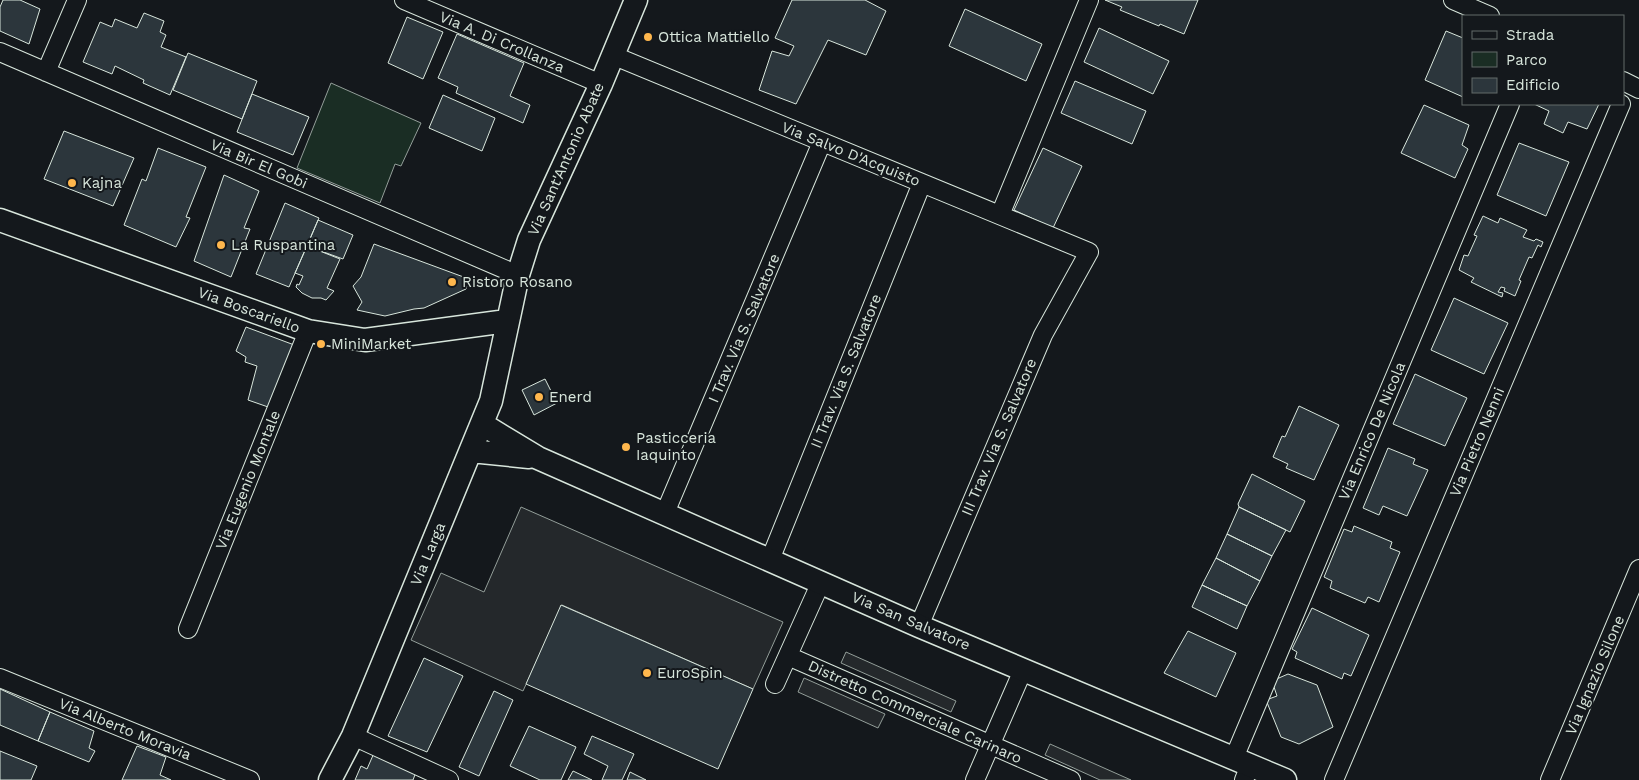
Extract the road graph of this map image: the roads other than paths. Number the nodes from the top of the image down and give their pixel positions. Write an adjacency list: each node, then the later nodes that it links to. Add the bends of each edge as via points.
1 (77, 0): 9 (street)
2 (404, 0): 10 (street, Via A. Di Crollanza)
3 (636, 0): 8 (street, Via Sant'Antonio Abate)
4 (1089, 0): 15 (street)
5 (1453, 0): 6 (street)
6 (1488, 15)
7 (0, 52): 9 (street, Via Bir El Gobi)
8 (612, 56): 10 (street, Via Sant'Antonio Abate); 13 (street, Via Salvo D'Acquisto)
9 (46, 72): 18 (street, Via Bir El Gobi)
10 (600, 84): 18 (street, Via Sant'Antonio Abate, via 529,240)
11 (1510, 105): 36 (street, Via Enrico De Nicola)
12 (1621, 105): 43 (street, Via Pietro Nenni)
13 (822, 142): 14 (street, Via Salvo D'Acquisto); 24 (street, I Trav. Via S. Salvatore)
14 (922, 183): 15 (street, Via Salvo D'Acquisto); 25 (street, II Trav. Via S. Salvatore)
15 (1000, 215): 17 (street, Via Salvo D'Acquisto)
16 (0, 220): 20 (street, Via Boscariello)
17 (1089, 252): 28 (street, III Trav. Via S. Salvatore, via 1043,335)
18 (518, 275): 19 (street, Via Sant'Antonio Abate)
19 (507, 321): 20 (street, Via Boscariello, via 365,340); 21 (street, Via Larga, via 491,402)
20 (308, 331): 29 (street, Via Eugenio Montale)
21 (482, 424): 22 (street, Via Larga); 23 (street, Via San Salvatore)
22 (471, 450): 23 (street, Via San Salvatore); 34 (street, Via Larga)
23 (538, 458): 24 (street, Via San Salvatore)
24 (665, 513): 25 (street, Via San Salvatore)
25 (770, 560): 27 (street, Via San Salvatore)
26 (1639, 569): 44 (street, Via Ignazio Silone)
27 (821, 582): 28 (street, Via San Salvatore); 30 (street)
28 (919, 626): 31 (street, Via San Salvatore)
29 (188, 628)
30 (788, 656): 33 (street); 35 (street, Distretto Commerciale Carinaro)
31 (1023, 670): 35 (street); 36 (street, Via San Salvatore)
32 (0, 678): 37 (street, Via Alberto Moravia)
33 (775, 684)
34 (353, 736): 38 (street, Via Larga); 39 (street)
35 (991, 745): 40 (street); 41 (street, Distretto Commerciale Carinaro)
36 (1243, 768): 42 (street, Via San Salvatore)
37 (250, 780)
38 (330, 780)
39 (450, 780)
40 (975, 780)
41 (1070, 780)
42 (1285, 780)
43 (1334, 780)
44 (1550, 780)

